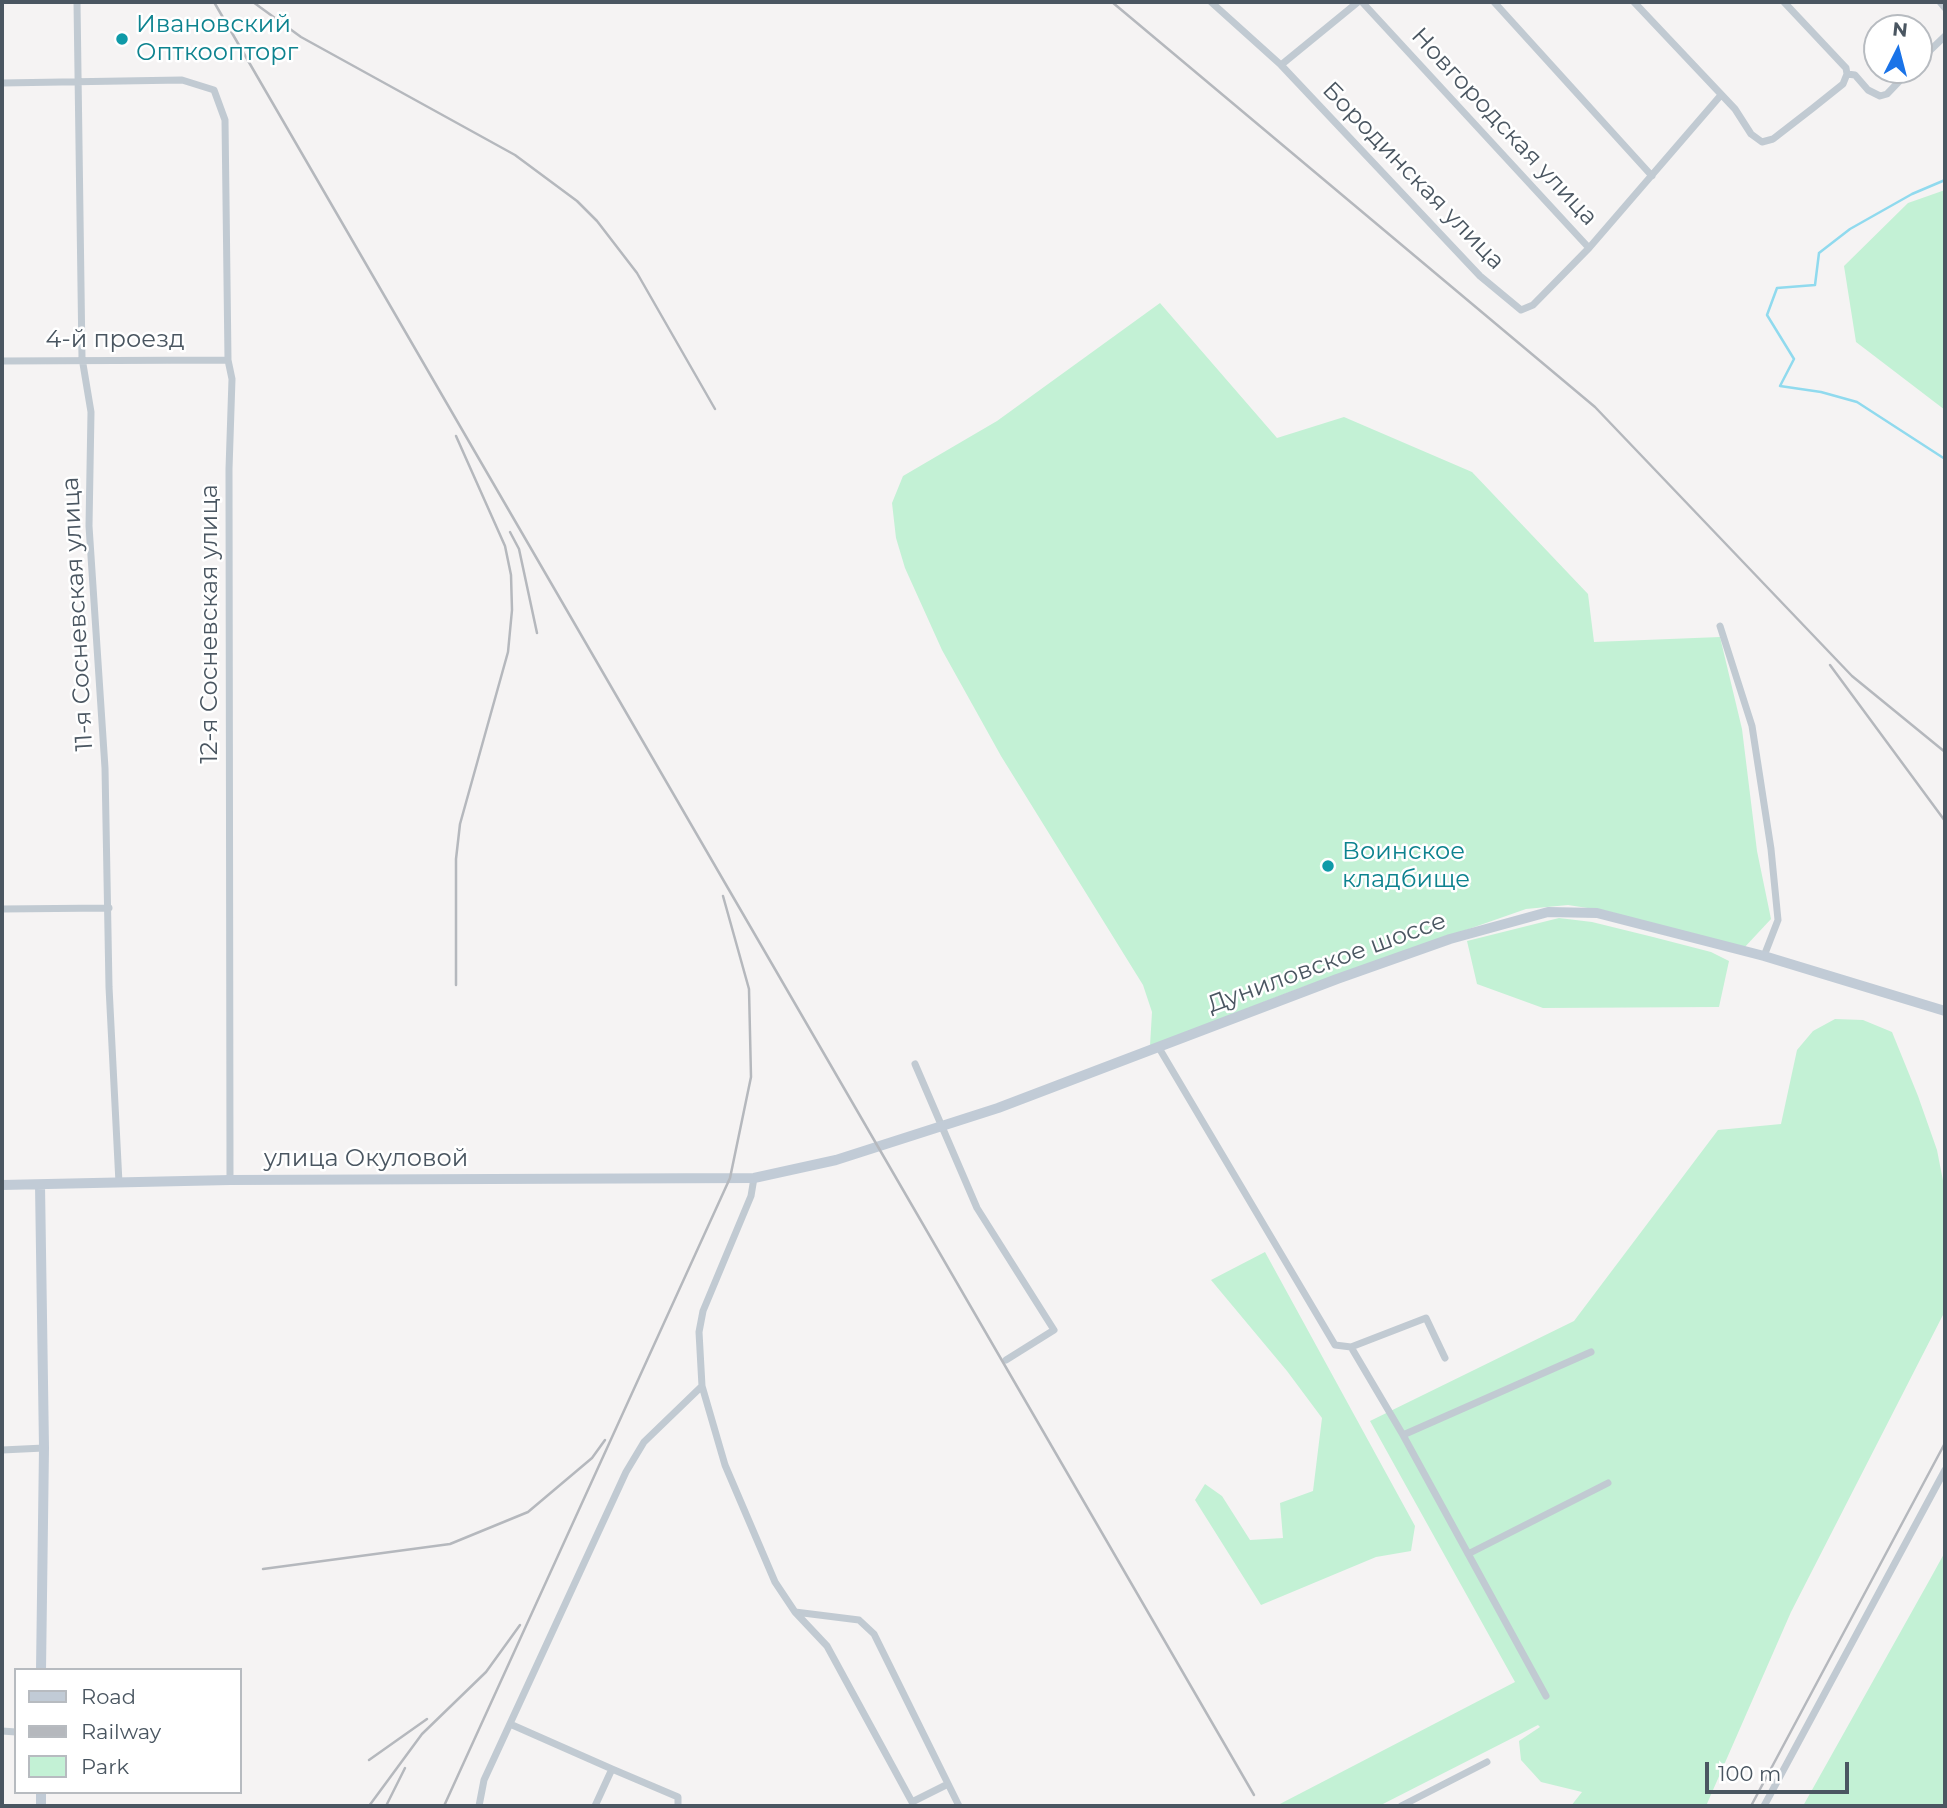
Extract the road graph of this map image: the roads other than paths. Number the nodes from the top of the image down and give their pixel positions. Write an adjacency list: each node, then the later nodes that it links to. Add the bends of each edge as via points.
1 (77, 2): 11 (street, 11-я Сосневская улица)
2 (1211, 2): 9 (street, Бородинская улица)
3 (1360, 2): 9 (street); 16 (street, Новгородская улица)
4 (1494, 2): 15 (street)
5 (1634, 2): 14 (street)
6 (1784, 2): 10 (street)
7 (1940, 2): 8 (street)
8 (1945, 8)
9 (1281, 65): 16 (street, Бородинская улица, via 1480,276 1521,310 1533,305)
10 (1847, 74): 13 (street, via 1855,75 1880,96); 14 (street, via 1843,84 1767,142 1751,134)
11 (77, 81): 12 (street); 17 (street, 11-я Сосневская улица); 18 (street, 12-я Сосневская улица, via 182,80 214,90 225,120)
12 (2, 83)
13 (1897, 84)
14 (1721, 95): 15 (street)
15 (1652, 176): 16 (street)
16 (1590, 247)
17 (82, 358): 18 (street, 4-й проезд); 19 (street, 4-й проезд); 21 (street, 11-я Сосневская улица, via 91,412 89,526)
18 (228, 360): 30 (street, 12-я Сосневская улица, via 232,379)
19 (2, 361)
20 (1720, 626): 23 (street, via 1752,726 1771,849 1778,920)
21 (109, 908): 22 (street); 31 (street, 11-я Сосневская улица)
22 (2, 909)
23 (1764, 956): 24 (street, Дуниловское шоссе); 25 (street, Дуниловское шоссе, via 1597,913 1548,912 1425,948)
24 (1945, 1012)
25 (1159, 1048): 27 (street, Дуниловское шоссе); 34 (street, via 1335,1345)
26 (915, 1064): 27 (street)
27 (944, 1126): 29 (street, Дуниловское шоссе, via 836,1160); 37 (street, via 977,1208 1054,1329)
28 (730, 1178): 29 (street, Дуниловское шоссе); 30 (street, улица Окуловой)
29 (754, 1178): 38 (street, via 751,1196 704,1311 699,1332)
30 (230, 1180): 31 (street, улица Окуловой)
31 (119, 1182): 33 (street, улица Окуловой)
32 (2, 1185): 33 (street, улица Окуловой)
33 (40, 1185): 40 (street)
34 (1351, 1347): 36 (street, via 1426,1318); 39 (street)
35 (1591, 1352): 39 (street)
36 (1445, 1358)
37 (1006, 1360)
38 (702, 1386): 45 (street, via 725,1465 752,1532 775,1582); 48 (street, via 644,1442 626,1472)
39 (1403, 1435): 44 (street)
40 (44, 1448): 41 (street); 46 (street)
41 (2, 1450)
42 (1945, 1470): 58 (street)
43 (1608, 1483): 44 (street)
44 (1468, 1554): 47 (street)
45 (796, 1612): 51 (street, via 859,1619 874,1634); 52 (street, via 827,1646)
46 (41, 1668)
47 (1546, 1696)
48 (510, 1724): 50 (street); 53 (street, via 484,1780)
49 (1487, 1762): 57 (street)
50 (612, 1769): 54 (street); 55 (street, via 678,1797)
51 (948, 1784): 52 (street); 56 (street)
52 (913, 1804)
53 (479, 1806)
54 (595, 1806)
55 (678, 1806)
56 (959, 1806)
57 (1401, 1806)
58 (1764, 1806)

